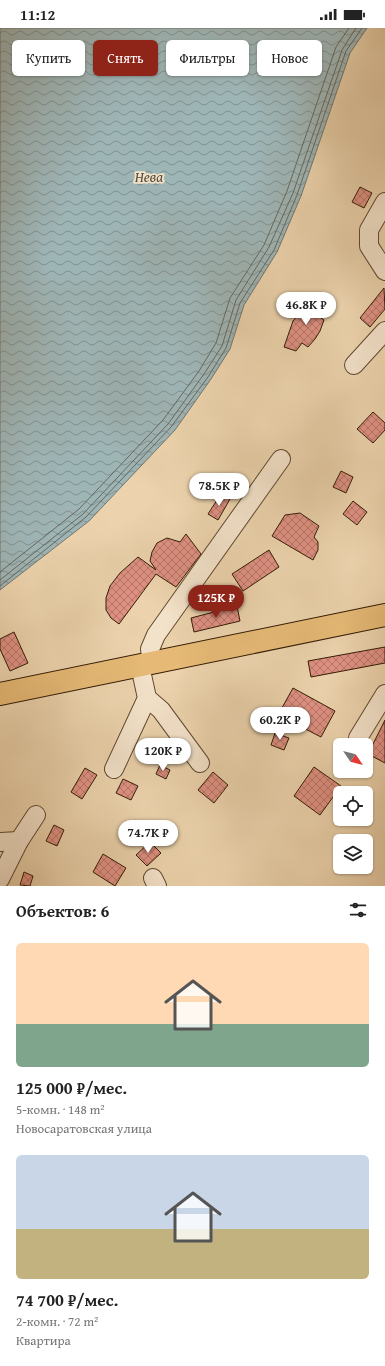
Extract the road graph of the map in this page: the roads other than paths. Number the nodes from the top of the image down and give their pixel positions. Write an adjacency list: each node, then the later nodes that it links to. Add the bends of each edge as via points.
1 (385, 202): 2 (street, via 369,230 369,246)
2 (385, 271)
3 (384, 334): 4 (street)
4 (354, 365)
5 (281, 459): 7 (street, via 156,635)
6 (385, 616): 7 (main road)
7 (146, 664): 8 (main road); 10 (street)
8 (0, 694)
9 (385, 694): 11 (street)
10 (147, 698): 12 (street, via 161,710); 13 (street)
11 (358, 738)
12 (200, 763)
13 (114, 769)
14 (36, 815): 15 (street)
15 (19, 841): 16 (street); 17 (street)
16 (0, 842)
17 (0, 879)

